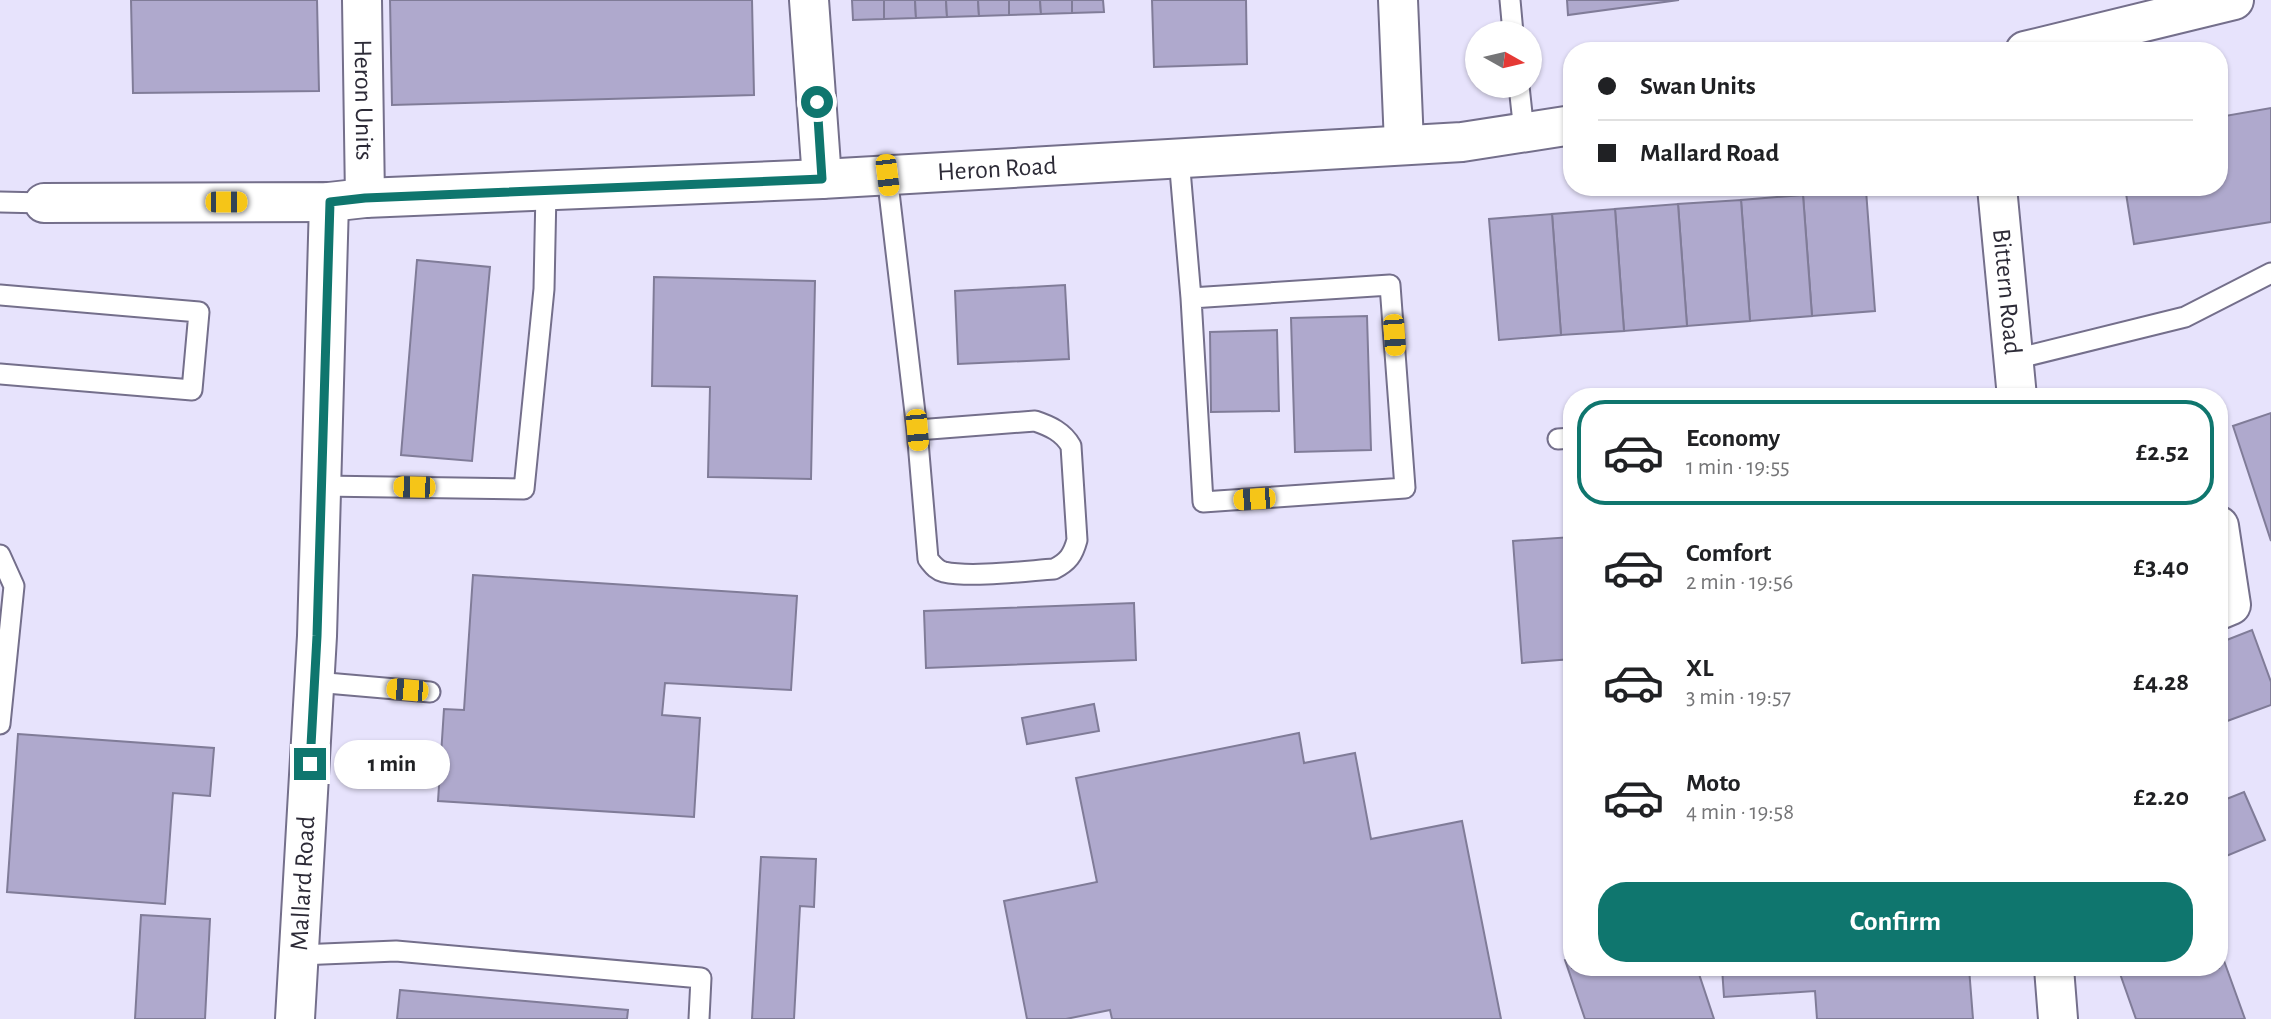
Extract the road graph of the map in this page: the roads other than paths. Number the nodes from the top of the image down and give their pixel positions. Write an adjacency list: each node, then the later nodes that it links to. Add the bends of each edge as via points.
1 (362, 0): 17 (street, Heron Units)
2 (809, 0): 14 (street)
3 (1398, 0): 11 (street)
4 (1510, 0): 6 (lane)
5 (2234, 0): 7 (street)
6 (1512, 21)
7 (2062, 42)
8 (1520, 98): 10 (lane)
9 (1563, 126): 10 (street, Heron Road)
10 (1524, 132): 11 (street, Heron Road, via 1462,142)
11 (1404, 144): 12 (street, Heron Road)
12 (1179, 158): 13 (street, Heron Road); 22 (lane)
13 (887, 175): 14 (street, Heron Road); 26 (lane)
14 (822, 179): 15 (street, Heron Road)
15 (546, 191): 17 (street, Heron Road); 27 (lane, via 544,289 524,489)
16 (1998, 196): 23 (street, Bittern Road)
17 (347, 200): 19 (street, Heron Road); 27 (street, Mallard Road)
18 (0, 202): 19 (lane)
19 (44, 202)
20 (2271, 273): 23 (lane, via 2185,317)
21 (0, 295): 24 (lane, via 199,312 192,390)
22 (1191, 298): 22 (lane, via 1391,285 1405,488 1203,502)
23 (2015, 359): 25 (street, Bittern Road)
24 (0, 374)
25 (2017, 388)
26 (917, 430): 26 (lane, via 928,559 935,568 982,573 1055,569 1065,564 1077,540 1071,446 1066,437 1035,421)
27 (321, 486): 31 (street, Mallard Road)
28 (0, 555): 33 (lane, via 14,586)
29 (2228, 585): 30 (street)
30 (2228, 606)
31 (315, 682): 32 (lane); 34 (street, Mallard Road)
32 (430, 692)
33 (0, 724)
34 (299, 955): 36 (street, Mallard Road); 37 (lane, via 396,951 701,978)
35 (2055, 976): 38 (street)
36 (295, 1019)
37 (699, 1019)
38 (2058, 1019)

